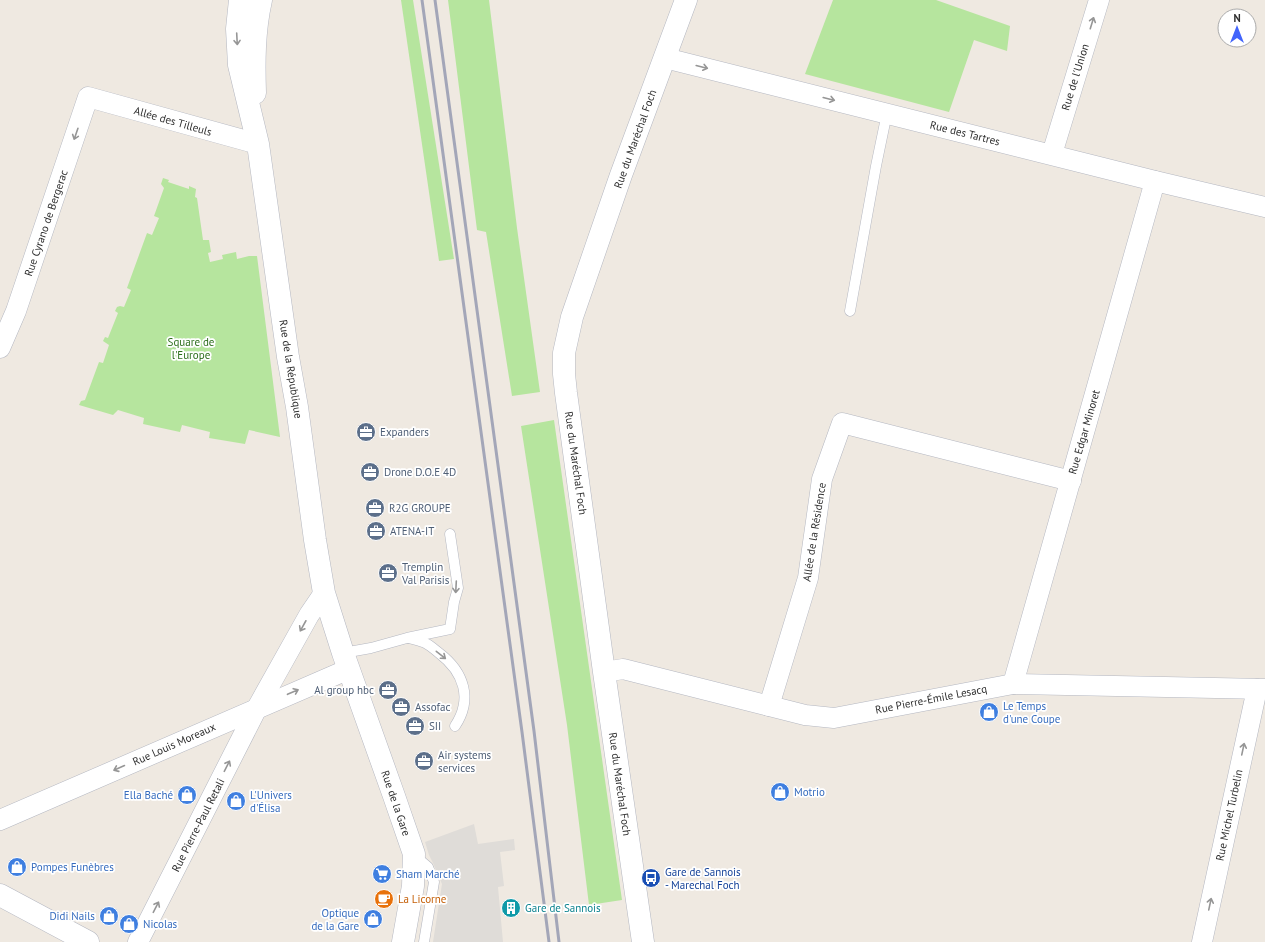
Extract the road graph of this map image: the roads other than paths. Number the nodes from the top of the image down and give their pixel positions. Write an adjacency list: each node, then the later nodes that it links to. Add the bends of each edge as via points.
1 (240, 0): 10 (main road, Rue de la République, one-way to 10, via 237,29 239,64)
2 (255, 0): 6 (street, Rue de la République)
3 (261, 0): 6 (main road, Rue de la République)
4 (686, 0): 7 (main road, Rue du Maréchal Foch)
5 (1098, 0): 11 (street, Rue de l'Union, one-way to 5)
6 (254, 57): 10 (main road, Rue de la République)
7 (665, 58): 9 (street, Rue des Tartres, one-way to 9); 22 (main road, Rue du Maréchal Foch, via 572,317 564,353 566,393)
8 (88, 97): 10 (street, Allée des Tilleuls); 14 (street, Rue Cyrano de Bergerac, one-way to 14)
9 (887, 113): 11 (street, Rue des Tartres); 15 (lane)
10 (258, 144): 19 (main road, Rue de la République)
11 (1052, 154): 12 (street, Rue des Tartres)
12 (1155, 181): 13 (street, Rue des Tartres); 17 (street, Rue Edgar Minoret)
13 (1265, 207)
14 (8, 308): 16 (street, Rue Cyrano de Bergerac)
15 (850, 311)
16 (0, 348)
17 (1071, 480): 23 (street, Rue Edgar Minoret); 25 (street, Allée de la Résidence, via 842,423 822,479 808,578)
18 (450, 534): 20 (lane, one-way to 20, via 458,588 450,629)
19 (324, 593): 21 (main road, Rue de la République); 26 (street, one-way to 26)
20 (407, 638): 21 (lane, via 371,648); 27 (lane, one-way to 27, via 427,644 449,661 460,678 464,690 464,704)
21 (346, 661): 26 (street, Rue Louis Moreaux, one-way to 21); 29 (main road, Rue de la Gare)
22 (604, 672): 25 (street, Rue Pierre-Émile Lesacq, via 623,669); 35 (main road, Rue du Maréchal Foch)
23 (1013, 684): 24 (street, Rue Pierre-Émile Lesacq); 25 (street, Rue Pierre-Émile Lesacq, via 834,718)
24 (1261, 689): 36 (street, Rue Michel Turbelin, one-way to 24)
25 (769, 706)
26 (257, 708): 28 (street, Rue Louis Moreaux, one-way to 28); 32 (street, Rue Pierre-Paul Retali, one-way to 26)
27 (455, 726)
28 (0, 820)
29 (414, 854): 33 (main road, Rue de la Gare, via 413,886); 34 (lane, via 428,867 434,882)
30 (0, 895): 31 (main road)
31 (88, 942)
32 (138, 942)
33 (403, 942)
34 (424, 942)
35 (643, 942)
36 (1202, 942)

